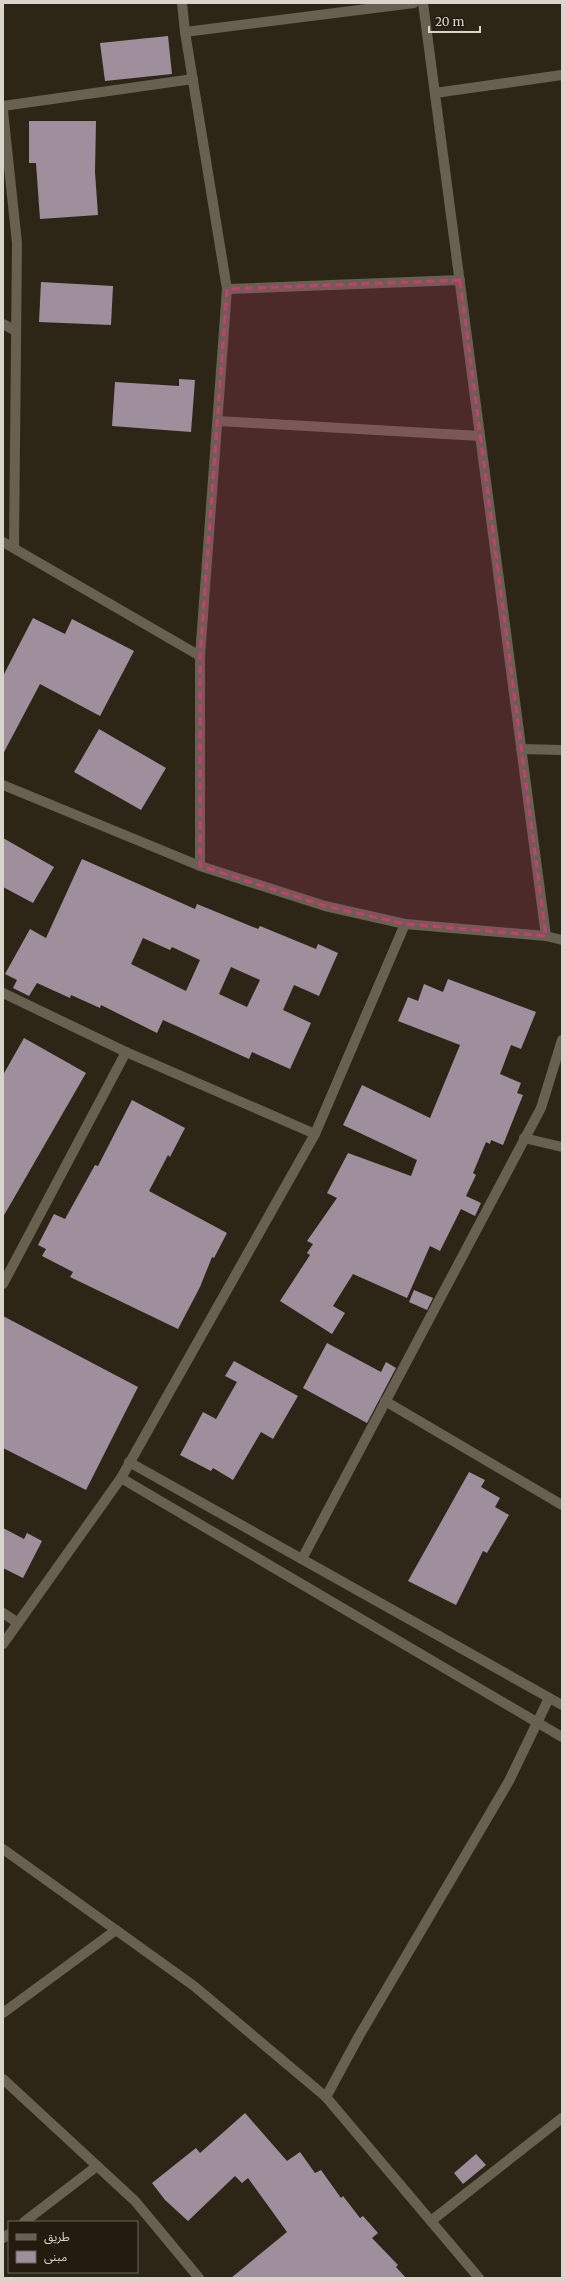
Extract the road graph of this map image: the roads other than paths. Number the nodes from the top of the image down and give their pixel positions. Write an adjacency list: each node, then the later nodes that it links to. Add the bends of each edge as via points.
1 (182, 3): 4 (street)
2 (414, 3): 4 (street)
3 (423, 3): 7 (street)
4 (185, 32): 6 (street)
5 (562, 75): 7 (street)
6 (192, 79): 8 (street); 11 (street)
7 (435, 93): 10 (street)
8 (3, 106)
9 (3, 111): 13 (street, via 17,243)
10 (460, 280): 11 (street); 15 (street)
11 (227, 289): 14 (street)
12 (3, 324): 13 (street)
13 (16, 331): 17 (street)
14 (218, 421): 15 (street); 18 (street)
15 (480, 436): 19 (street)
16 (3, 542): 17 (street)
17 (14, 547): 18 (street)
18 (200, 656): 22 (street)
19 (521, 749): 20 (street); 24 (street)
20 (562, 750)
21 (3, 785): 22 (street)
22 (200, 866): 23 (street, via 325,906)
23 (405, 924): 24 (street); 29 (street)
24 (546, 936): 25 (street)
25 (562, 940)
26 (3, 993): 28 (street)
27 (562, 1040): 30 (street, via 540,1108)
28 (126, 1052): 29 (street); 32 (street)
29 (315, 1134): 34 (street)
30 (524, 1138): 31 (street); 33 (street)
31 (562, 1147)
32 (3, 1284)
33 (385, 1401): 36 (street); 37 (street)
34 (129, 1462): 35 (street); 37 (street)
35 (121, 1478): 39 (street); 43 (street)
36 (561, 1502)
37 (302, 1559): 41 (street)
38 (3, 1613): 39 (street)
39 (18, 1623): 40 (street)
40 (3, 1644)
41 (549, 1698): 42 (street); 43 (street)
42 (562, 1706)
43 (537, 1722): 44 (street); 49 (street, via 509,1781 363,2029)
44 (562, 1737)
45 (3, 1849): 46 (street)
46 (116, 1930): 47 (street); 49 (street, via 194,1986)
47 (3, 2013)
48 (3, 2079): 51 (street)
49 (326, 2097): 53 (street)
50 (562, 2118): 53 (street)
51 (97, 2166): 52 (street); 54 (street, via 135,2201)
52 (25, 2221)
53 (431, 2221): 55 (street)
54 (199, 2278)
55 (479, 2278)

